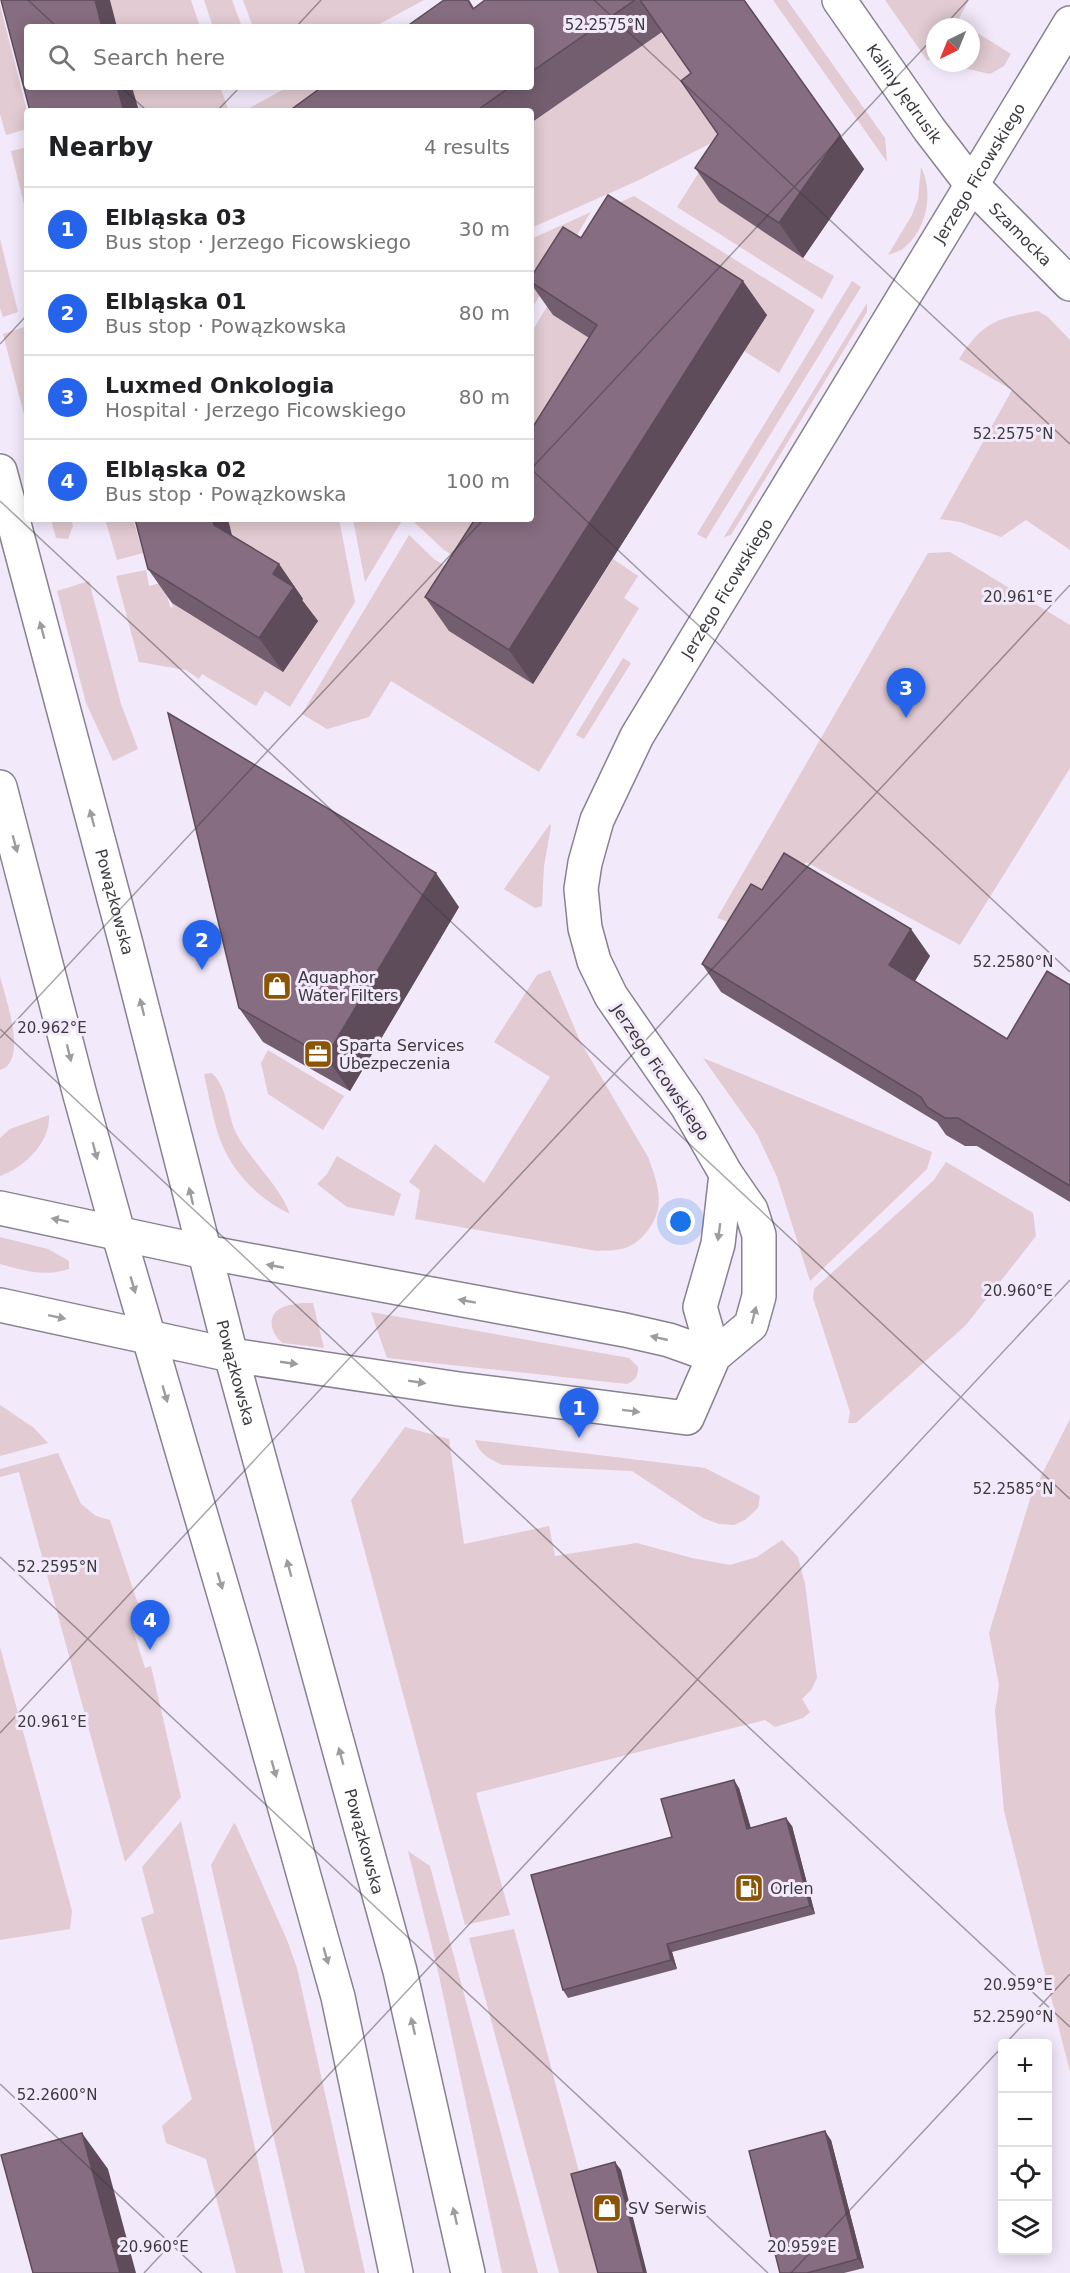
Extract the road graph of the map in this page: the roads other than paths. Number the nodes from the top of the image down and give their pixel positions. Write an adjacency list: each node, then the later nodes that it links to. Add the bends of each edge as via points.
1 (839, 0): 3 (street, Kaliny Jędrusik)
2 (1070, 23): 3 (street, Jerzego Ficowskiego)
3 (972, 185): 4 (street, Szamocka); 7 (street, Jerzego Ficowskiego, via 638,736 597,820 585,863 581,889 594,961 611,996 687,1106)
4 (1070, 284)
5 (0, 471): 10 (street, Powązkowska, one-way to 5)
6 (0, 787): 9 (street, one-way to 9)
7 (726, 1174): 14 (street, one-way to 14, via 718,1245 700,1308); 14 (street, Jerzego Ficowskiego, one-way to 7, via 751,1325 759,1296 759,1235 751,1210)
8 (0, 1208): 9 (street, one-way to 8)
9 (118, 1232): 10 (street); 12 (street, one-way to 12)
10 (205, 1252): 13 (street, Powązkowska); 14 (street, one-way to 10, via 625,1330)
11 (0, 1305): 12 (street, Jerzego Ficowskiego, one-way to 12)
12 (149, 1338): 13 (street, Jerzego Ficowskiego); 15 (street, one-way to 15, via 338,1997)
13 (231, 1355): 14 (street, Jerzego Ficowskiego, one-way to 14, via 687,1418); 16 (street, Powązkowska, one-way to 13, via 400,1971)
14 (714, 1356)
15 (396, 2273)
16 (468, 2273)

